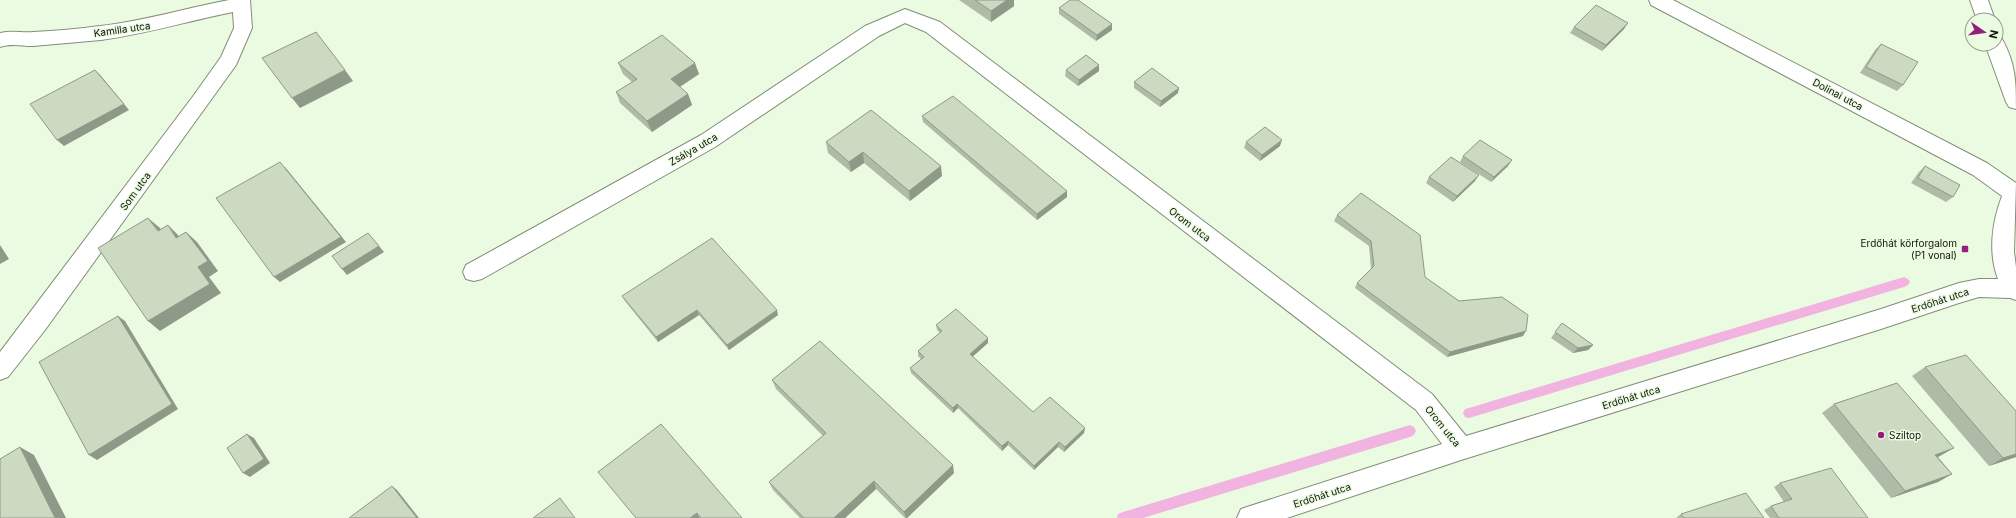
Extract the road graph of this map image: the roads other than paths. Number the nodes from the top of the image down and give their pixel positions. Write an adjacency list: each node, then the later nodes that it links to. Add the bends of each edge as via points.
1 (1658, 0): 10 (street, Dolinai utca, via 1980,169)
2 (1979, 0): 4 (street)
3 (242, 2): 7 (street, Kamilla utca, via 156,24 101,33); 13 (street, Som utca, via 243,28 229,60 202,100)
4 (1983, 12)
5 (906, 16): 11 (street, Zsálya utca, via 872,31 708,141); 14 (street, Orom utca, via 933,27 1424,402)
6 (0, 21): 7 (street)
7 (5, 38)
8 (1998, 52): 9 (street)
9 (2016, 102)
10 (2015, 193): 12 (street, via 2007,217 2003,254)
11 (474, 272)
12 (2015, 289): 14 (street, Erdőhát utca, via 1979,288 1959,293)
13 (0, 370)
14 (1461, 449): 15 (street, Erdőhát utca)
15 (1250, 518)

